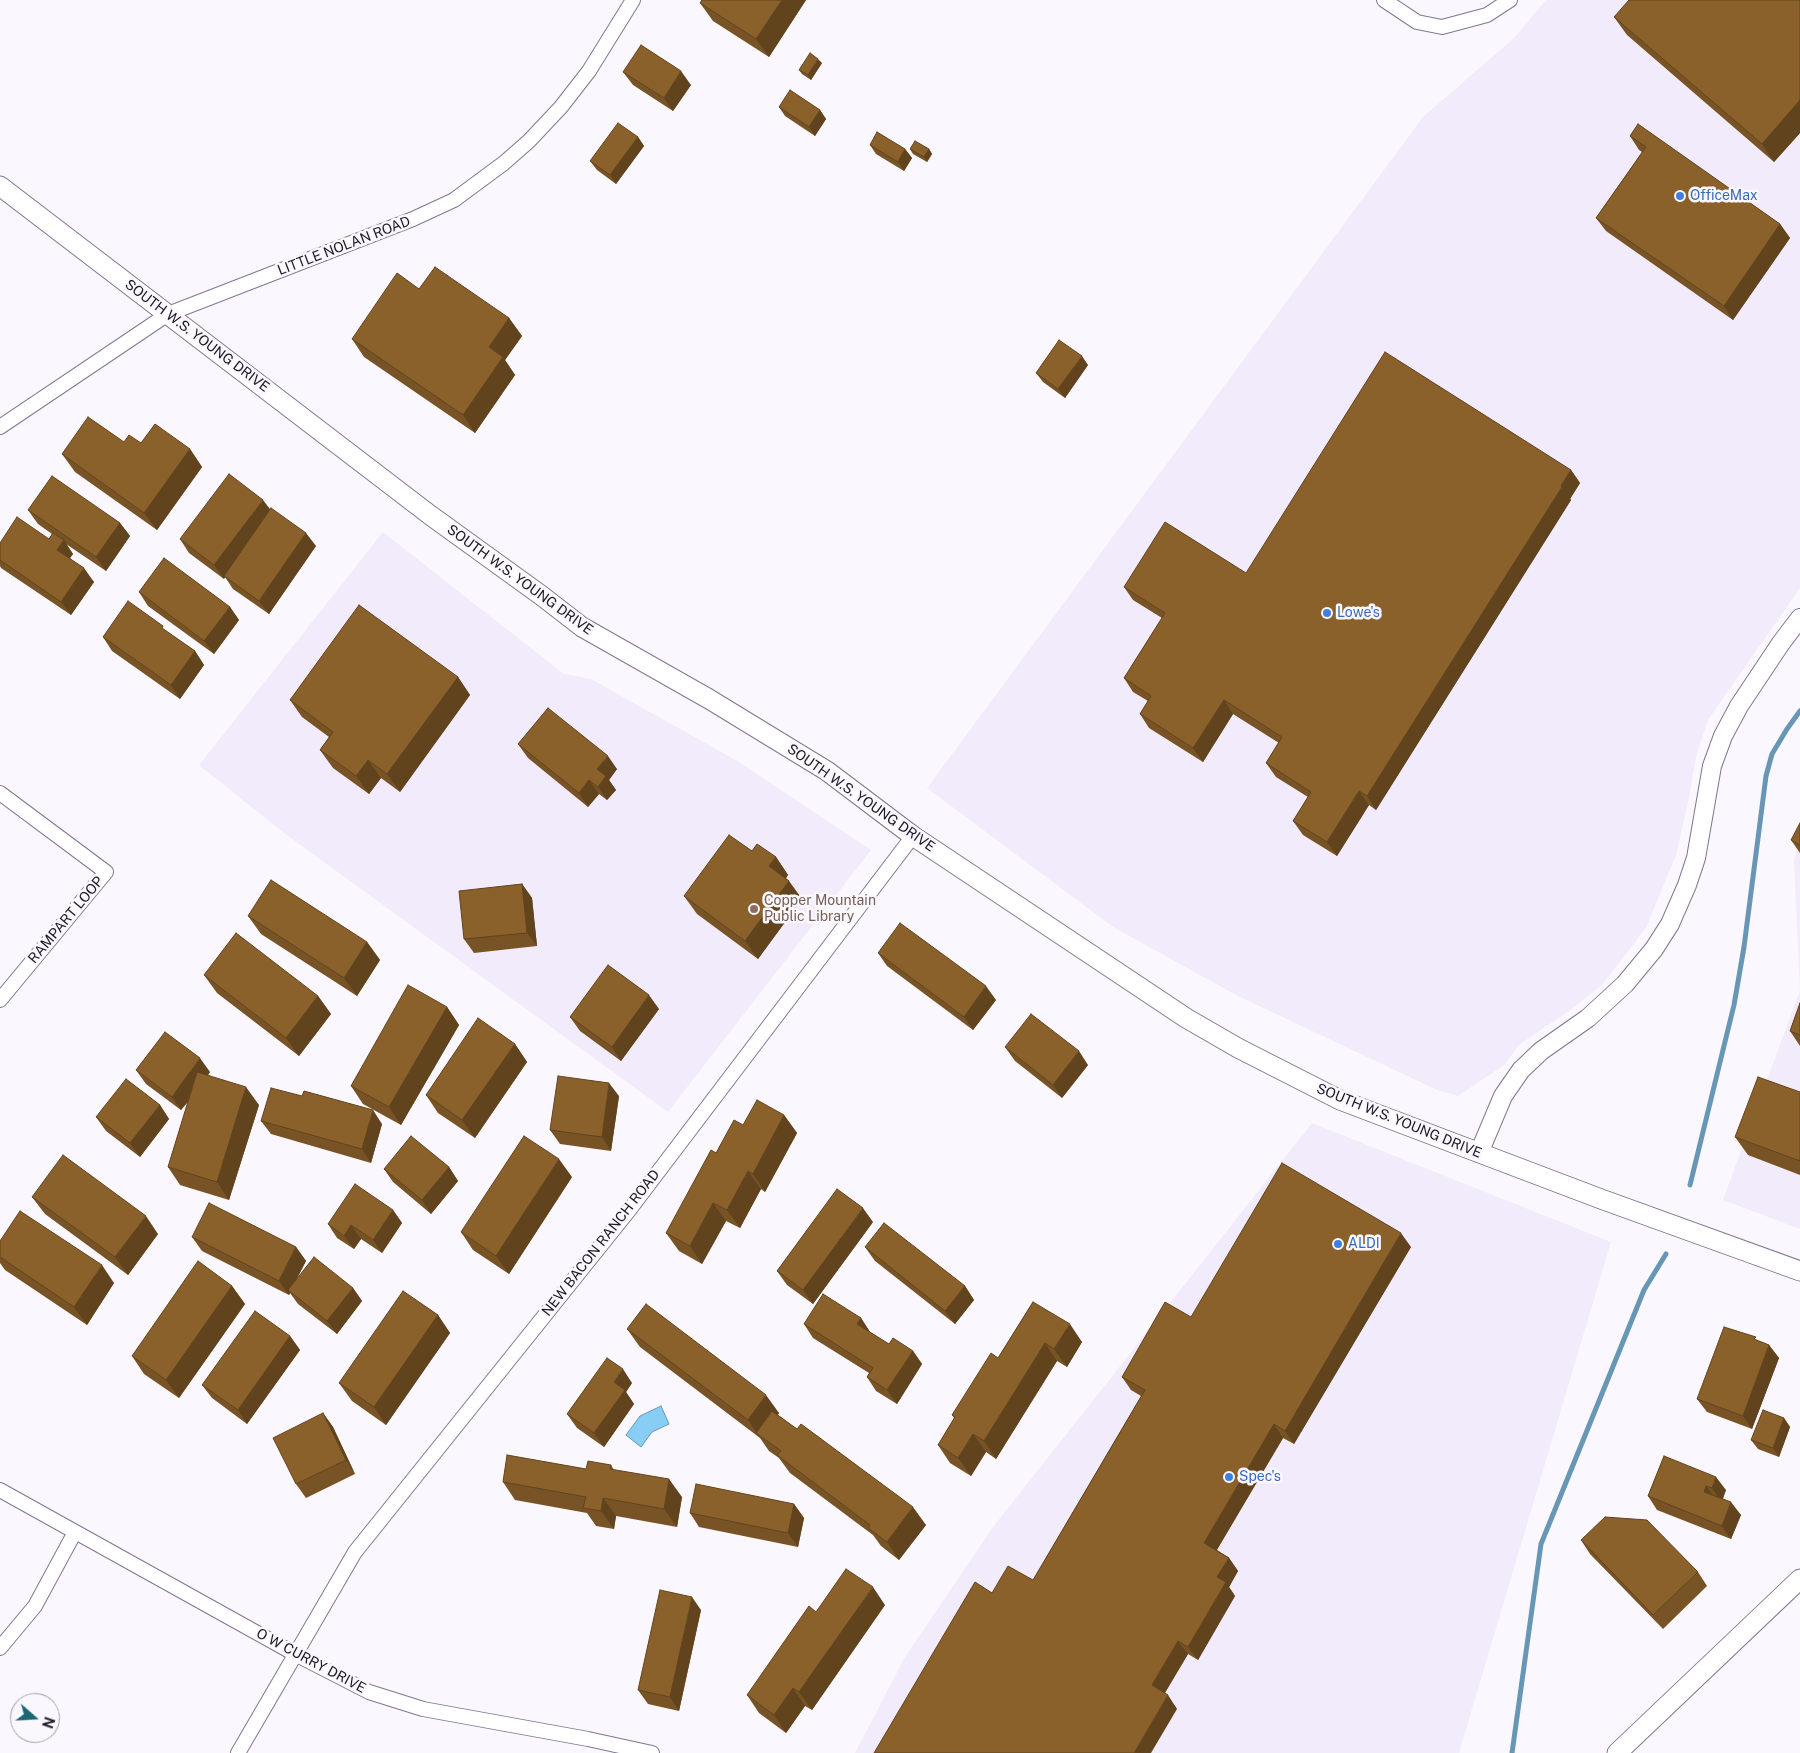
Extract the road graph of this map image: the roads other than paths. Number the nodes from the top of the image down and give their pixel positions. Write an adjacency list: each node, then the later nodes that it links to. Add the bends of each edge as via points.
1 (633, 0): 5 (street, LITTLE NOLAN ROAD, via 589,71 562,107 530,141 454,200)
2 (1384, 0): 3 (street, via 1417,22 1442,27 1487,15)
3 (1510, 0)
4 (0, 186): 5 (main road, SOUTH W.S. YOUNG DRIVE)
5 (168, 314): 6 (street, LITTLE NOLAN ROAD); 9 (main road, SOUTH W.S. YOUNG DRIVE, via 582,627 827,771)
6 (0, 427)
7 (1800, 618): 11 (street, via 1739,706 1723,736 1712,766 1696,858 1670,924 1625,984 1588,1018 1541,1051 1521,1070 1503,1096)
8 (0, 793): 10 (street, RAMPART LOOP, via 106,872)
9 (913, 836): 11 (main road, SOUTH W.S. YOUNG DRIVE, via 1186,1018 1238,1048 1340,1100); 17 (street, NEW BACON RANCH ROAD, via 630,1209 356,1552)
10 (0, 1000)
11 (1479, 1153): 12 (main road, SOUTH W.S. YOUNG DRIVE)
12 (1800, 1271)
13 (0, 1490): 14 (street, O W CURRY DRIVE)
14 (75, 1532): 16 (street, via 35,1606); 17 (street, O W CURRY DRIVE)
15 (1800, 1579): 20 (main road)
16 (0, 1648)
17 (295, 1654): 18 (street, NEW BACON RANCH ROAD); 19 (street, O W CURRY DRIVE, via 369,1692 423,1709)
18 (238, 1753)
19 (652, 1753)
20 (1617, 1753)

